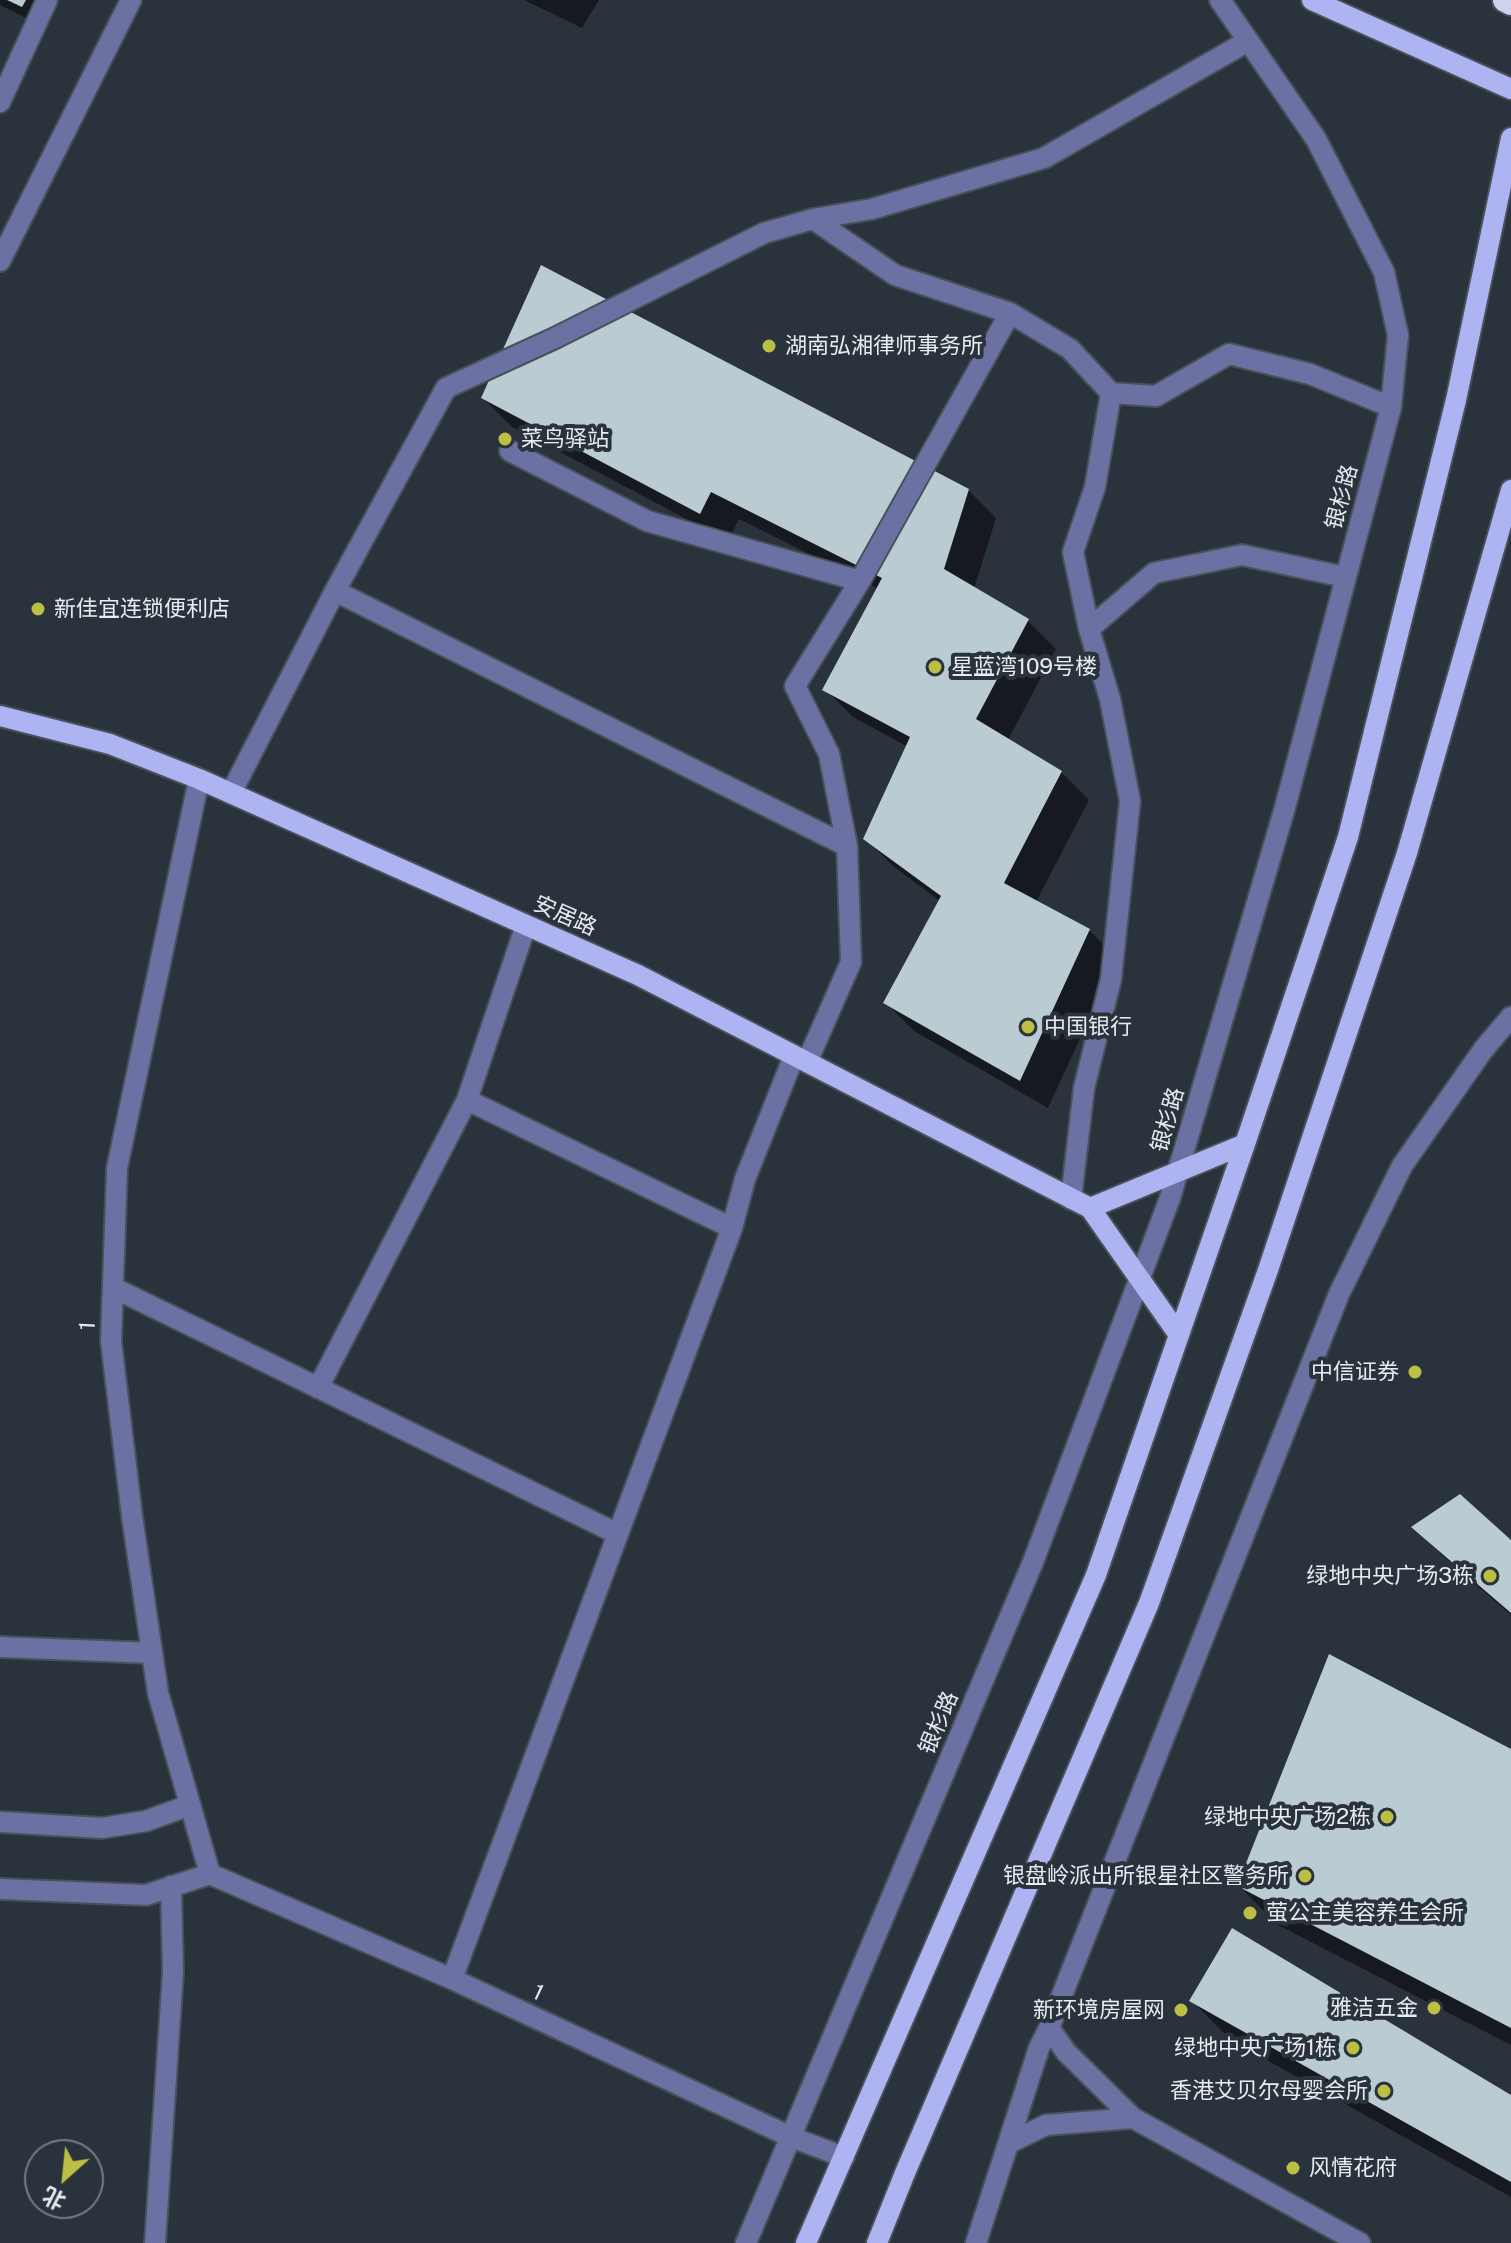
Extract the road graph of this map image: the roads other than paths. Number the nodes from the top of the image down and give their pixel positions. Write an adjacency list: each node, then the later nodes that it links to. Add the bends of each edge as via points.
1 (47, 0): 9 (street)
2 (131, 0): 12 (street)
3 (1220, 0): 7 (street, 银杉路)
4 (1312, 0): 8 (main road)
5 (1505, 0): 6 (highway)
6 (1511, 3)
7 (1248, 41): 11 (street, via 1044,158 872,209); 15 (street, 银杉路, via 1316,139 1384,272 1398,335)
8 (1511, 89)
9 (0, 102)
10 (1511, 138): 30 (main road, via 1456,400 1348,837)
11 (813, 219): 13 (street, via 895,275); 20 (street, via 764,233 446,388)
12 (0, 261)
13 (1010, 313): 14 (street, via 1070,349); 19 (street)
14 (1111, 393): 15 (street, via 1156,396 1229,354 1310,374); 21 (street, via 1095,487 1073,552)
15 (1391, 407): 18 (street, 银杉路)
16 (510, 451): 19 (street, via 647,521)
17 (1511, 490): 56 (main road, via 1407,853 1268,1270 1149,1603)
18 (1345, 577): 21 (street, via 1242,555 1227,558 1154,573); 31 (street, 银杉路, via 1284,811)
19 (860, 581): 25 (street, via 795,686 829,754)
20 (335, 591): 24 (street); 25 (street)
21 (1089, 629): 32 (street, via 1110,699 1130,801 1111,979 1084,1088)
22 (0, 716): 23 (main road, 安居路, via 110,744)
23 (199, 779): 24 (main road, 安居路); 36 (street, 1, via 117,1168)
24 (231, 793): 26 (main road, 安居路)
25 (847, 846): 28 (street, via 851,962)
26 (526, 925): 28 (main road, 安居路, via 638,975); 29 (street)
27 (1511, 1017): 48 (street, via 1402,1166 1339,1294)
28 (801, 1059): 32 (main road, 安居路); 34 (street, via 745,1179)
29 (467, 1100): 34 (street); 38 (street)
30 (1245, 1144): 31 (main road); 37 (main road)
31 (1177, 1174): 33 (main road); 35 (street, 银杉路)
32 (1071, 1199): 33 (main road, 安居路)
33 (1090, 1208): 35 (main road)
34 (732, 1228): 39 (street)
35 (1139, 1280): 37 (main road); 50 (street, 银杉路, via 1033,1562)
36 (114, 1288): 38 (street); 41 (street, 1, via 111,1341)
37 (1179, 1335): 52 (main road, via 1096,1575)
38 (318, 1388): 39 (street)
39 (618, 1534): 47 (street)
40 (0, 1647): 41 (street)
41 (152, 1653): 42 (street, 1)
42 (190, 1805): 43 (street, via 146,1821 102,1828); 44 (street, 1)
43 (0, 1822)
44 (210, 1874): 45 (street); 47 (street, 1)
45 (171, 1886): 46 (street, via 146,1895); 53 (street, via 173,1972)
46 (0, 1889)
47 (452, 1979): 50 (street, 1)
48 (1049, 2028): 49 (street); 51 (street)
49 (1133, 2118): 51 (street, via 1046,2125); 58 (street)
50 (791, 2137): 52 (street, 1); 54 (street, 银杉路)
51 (1009, 2143): 57 (street)
52 (844, 2157): 55 (main road)
53 (155, 2243)
54 (746, 2243)
55 (806, 2243)
56 (877, 2243)
57 (976, 2243)
58 (1360, 2243)

